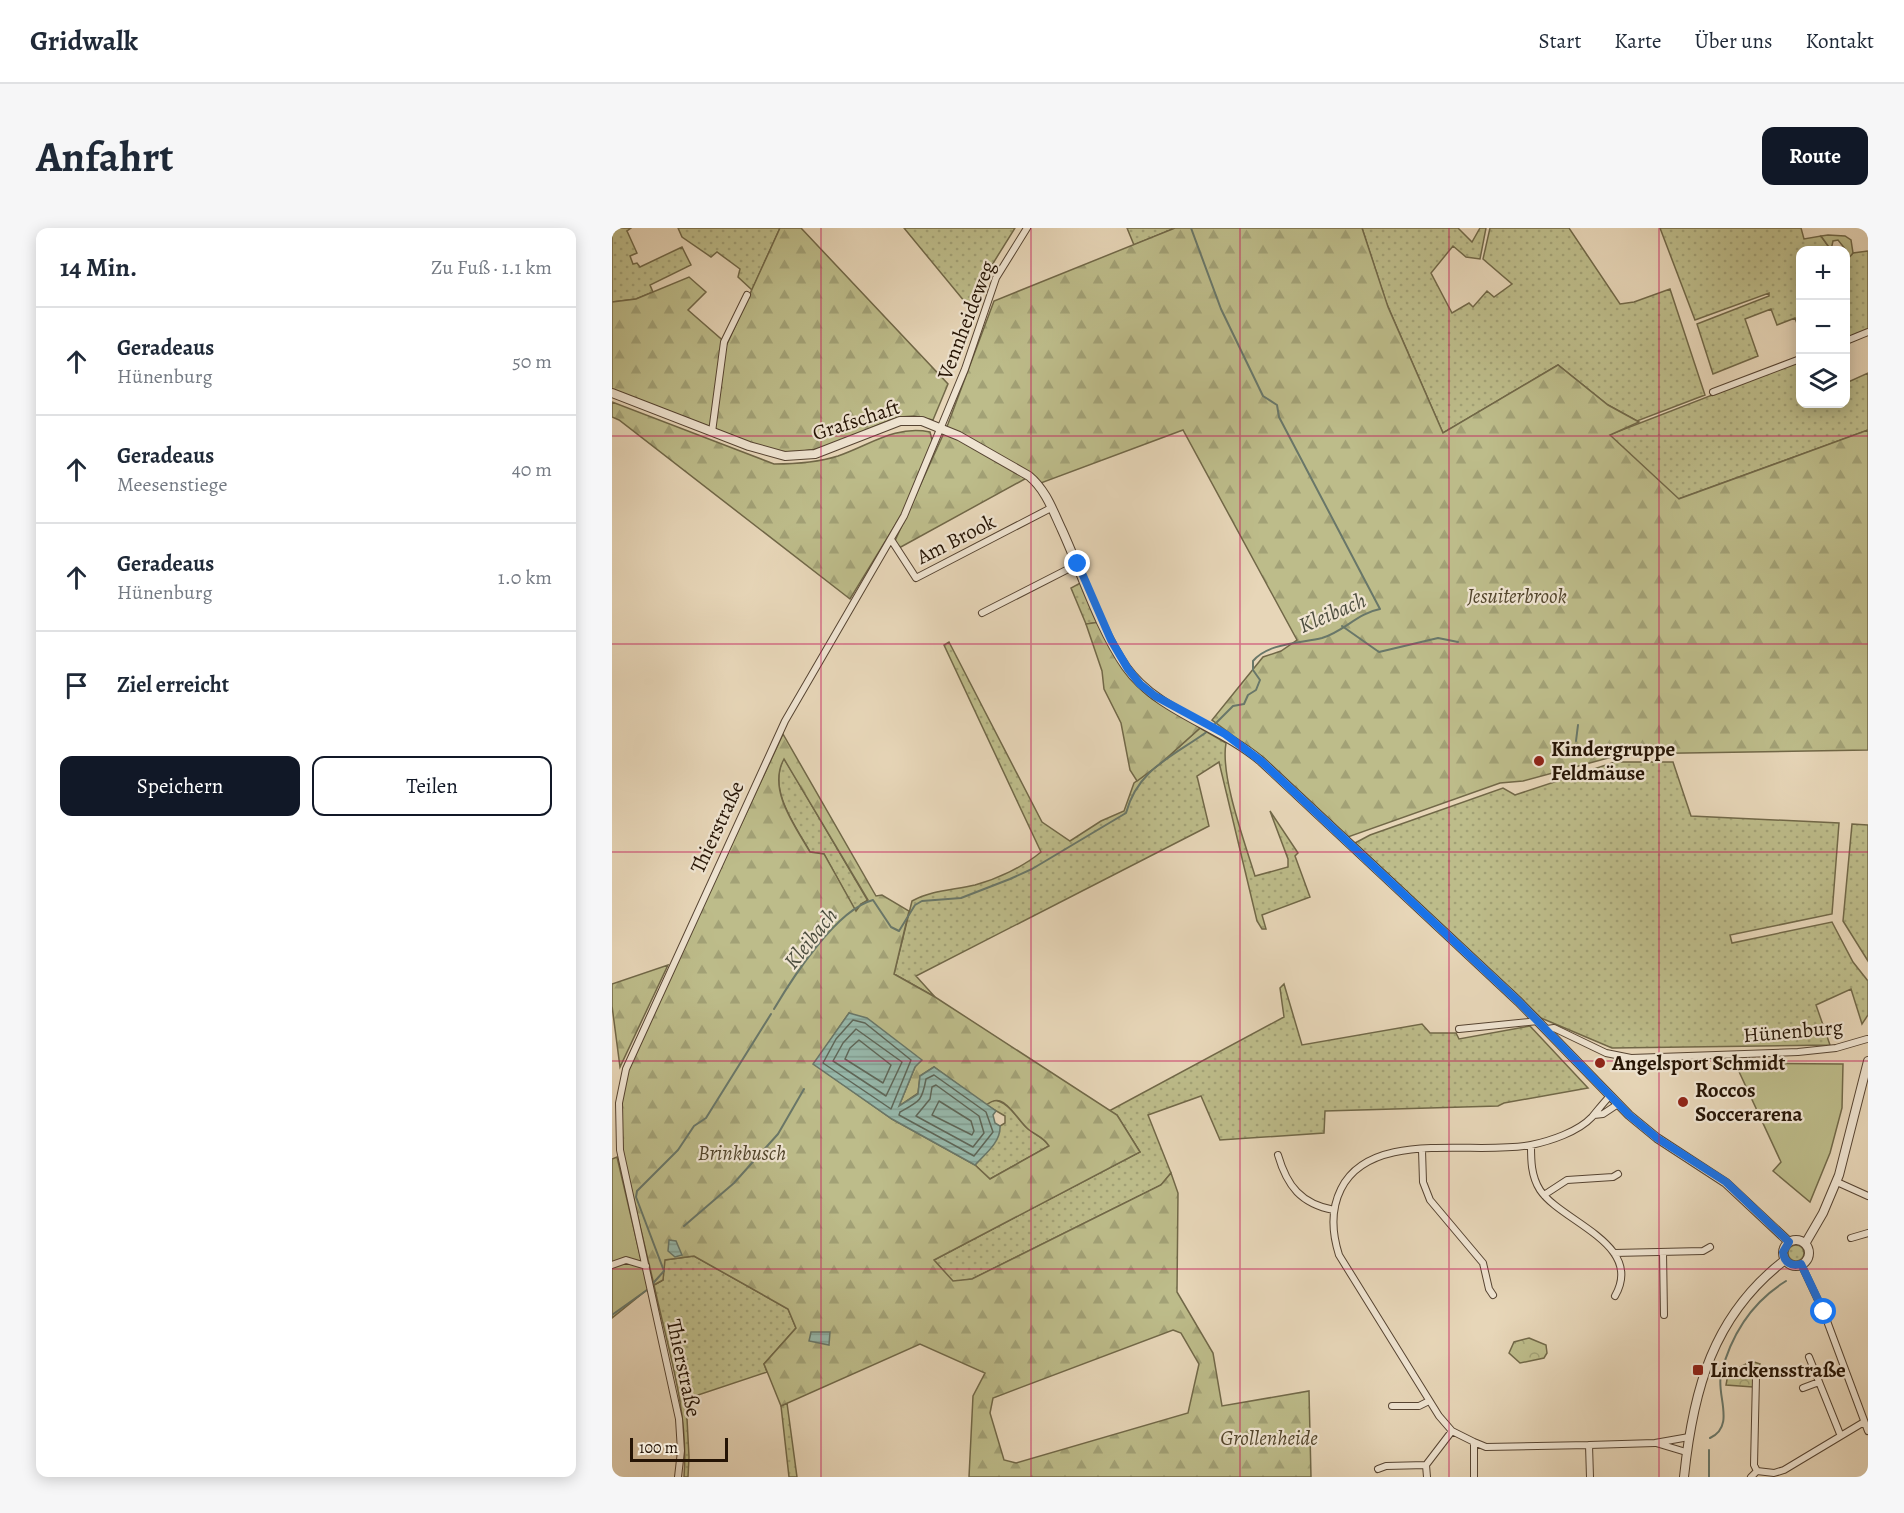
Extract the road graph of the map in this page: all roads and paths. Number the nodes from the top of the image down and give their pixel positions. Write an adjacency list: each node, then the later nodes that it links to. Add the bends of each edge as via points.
1 (1026, 228): 8 (street, Vennheideweg, via 996,278)
2 (747, 295): 9 (street, via 724,342)
3 (1868, 332): 4 (street)
4 (1850, 339)
5 (1796, 360): 6 (street)
6 (1713, 392)
7 (612, 393): 9 (street, Grafschaft)
8 (942, 428): 9 (street, Grafschaft, via 922,421 900,421 833,448 798,456 770,453); 10 (street, Hünenburg, via 1029,476); 11 (street, Thierstraße)
9 (712, 432)
10 (1051, 508): 11 (street, Am Brook, via 916,578); 12 (street, Hünenburg)
11 (892, 541): 40 (street, Thierstraße, via 785,721 626,1069 619,1103 619,1133)
12 (1078, 564): 13 (street); 14 (street, Hünenburg, via 1111,640 1128,669 1155,696 1261,761)
13 (982, 613)
14 (1538, 1021): 15 (street); 16 (street, Hünenburg)
15 (1459, 1029)
16 (1547, 1029): 17 (street, Hünenburg, via 1554,1028 1606,1053 1631,1058 1798,1052 1836,1048); 19 (street, Hünenburg)
17 (1867, 1039)
18 (1868, 1061): 26 (street)
19 (1610, 1096): 20 (street, Hünenburg); 21 (street)
20 (1618, 1104): 21 (street, via 1604,1114); 32 (street, Hünenburg, via 1657,1138 1726,1182)
21 (1594, 1115): 22 (street, via 1563,1134)
22 (1531, 1145): 23 (street); 27 (street, via 1533,1176)
23 (1422, 1150): 29 (street, via 1388,1153 1359,1166 1345,1182); 41 (street, via 1423,1182 1430,1200 1483,1263)
24 (1278, 1155): 29 (street, via 1288,1183 1297,1194 1312,1204)
25 (1618, 1174): 27 (street, via 1566,1180)
26 (1837, 1182): 28 (street); 33 (street)
27 (1544, 1195): 36 (street, via 1604,1240)
28 (1868, 1196)
29 (1334, 1210): 48 (street, via 1334,1240 1339,1255)
30 (1868, 1233): 31 (street)
31 (1851, 1238)
32 (1789, 1242): 33 (street); 37 (street, via 1783,1252)
33 (1805, 1244): 38 (street, via 1808,1255)
34 (1710, 1247): 35 (street, via 1703,1251)
35 (1663, 1252): 36 (street); 43 (street)
36 (1614, 1253): 42 (street, via 1620,1278)
37 (1785, 1260): 38 (street, via 1792,1265); 54 (street, via 1751,1291 1723,1328 1705,1370)
38 (1801, 1264): 50 (street, via 1824,1312)
39 (612, 1265): 40 (street, via 626,1260)
40 (646, 1266): 62 (street, Thierstraße, via 679,1419)
41 (1494, 1295)
42 (1615, 1296)
43 (1664, 1315)
44 (1809, 1357): 46 (street)
45 (1756, 1377): 61 (street)
46 (1819, 1382): 47 (street); 53 (street)
47 (1803, 1389)
48 (1429, 1401): 49 (street, via 1419,1406); 51 (street)
49 (1392, 1406)
50 (1864, 1422): 52 (street); 53 (street)
51 (1452, 1431): 55 (street); 59 (street)
52 (1868, 1431)
53 (1840, 1434): 61 (street, via 1784,1470)
54 (1689, 1437): 56 (street); 58 (street)
55 (1474, 1442): 57 (street, via 1486,1447); 64 (street)
56 (1655, 1443): 57 (street); 58 (street)
57 (1589, 1445): 65 (street)
58 (1686, 1452): 66 (street)
59 (1426, 1465): 60 (street); 63 (street)
60 (1378, 1469)
61 (1757, 1471): 67 (street)
62 (678, 1477)
63 (1427, 1477)
64 (1474, 1477)
65 (1590, 1477)
66 (1684, 1477)
67 (1751, 1477)

